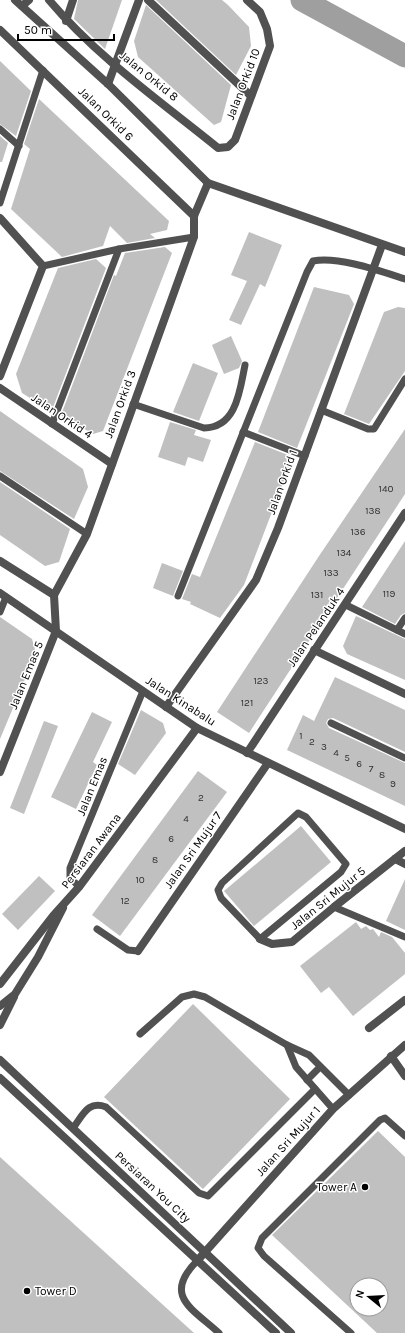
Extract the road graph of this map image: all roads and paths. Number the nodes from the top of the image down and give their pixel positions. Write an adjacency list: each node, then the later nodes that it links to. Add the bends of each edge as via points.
1 (15, 0): 8 (street)
2 (29, 0): 8 (street)
3 (49, 0): 9 (street, Jalan Orkid 8)
4 (73, 0): 9 (street)
5 (139, 0): 11 (street)
6 (148, 0): 14 (street)
7 (247, 0): 14 (street, Jalan Orkid 10, via 260,12 270,46)
8 (22, 6): 13 (street)
9 (66, 20): 11 (street, Jalan Orkid 8)
10 (0, 30): 12 (street, Jalan Orkid 6)
11 (116, 65): 13 (street); 17 (street, Jalan Orkid 8)
12 (43, 70): 16 (lane); 20 (street, Jalan Orkid 6)
13 (108, 84): 18 (street)
14 (251, 96): 17 (street, Jalan Orkid 10, via 235,140 228,147)
15 (0, 129): 16 (lane)
16 (18, 146): 19 (lane)
17 (218, 148)
18 (208, 182): 20 (street, Jalan Orkid 3); 23 (street)
19 (0, 203)
20 (194, 216): 22 (street, Jalan Orkid 3)
21 (0, 218): 26 (street)
22 (194, 238): 24 (lane); 33 (street, Jalan Orkid 3)
23 (382, 245): 25 (street); 27 (street, Jalan Orkid 1)
24 (119, 249): 26 (lane); 35 (lane)
25 (405, 252)
26 (43, 266): 30 (street)
27 (374, 269): 28 (lane); 34 (street, Jalan Orkid 1); 36 (lane, via 324,259 313,261)
28 (405, 279)
29 (245, 365): 33 (lane, via 239,393 230,415 224,422 210,428)
30 (0, 376)
31 (405, 379): 34 (lane, via 374,429 368,429)
32 (0, 388): 35 (street, Jalan Orkid 4)
33 (133, 404): 38 (street, Jalan Orkid 3)
34 (321, 410): 37 (street, Jalan Orkid 1)
35 (52, 424): 38 (street, Jalan Orkid 4)
36 (243, 432): 37 (lane); 45 (lane)
37 (304, 456): 55 (street, Jalan Orkid 1, via 256,580)
38 (112, 464): 41 (street, Jalan Orkid 3)
39 (0, 476): 41 (lane)
40 (405, 513): 46 (street, Jalan Pelanduk 4)
41 (87, 534): 44 (street, Jalan Orkid 3)
42 (0, 561): 44 (street)
43 (3, 595): 47 (lane); 50 (street, Jalan Kinabalu)
44 (54, 595): 50 (street)
45 (178, 596)
46 (346, 605): 49 (lane); 52 (street, Jalan Pelanduk 4)
47 (0, 612)
48 (405, 618): 49 (lane)
49 (397, 630): 51 (lane)
50 (56, 631): 53 (street, Jalan Kinabalu); 61 (street, Jalan Emas 5)
51 (405, 634)
52 (314, 650): 54 (street); 58 (street, Jalan Pelanduk 4)
53 (143, 691): 55 (street, Jalan Kinabalu); 66 (lane, Jalan Emas, via 70,868 70,877)
54 (405, 694)
55 (166, 707): 57 (street, Jalan Kinabalu)
56 (331, 724): 59 (lane)
57 (197, 728): 58 (street, Jalan Kinabalu); 66 (street, Persiaran Awana)
58 (247, 753): 60 (street, Jalan Kinabalu)
59 (405, 758)
60 (268, 763): 62 (street, Jalan Kinabalu); 72 (street, Jalan Sri Mujur 7)
61 (0, 772)
62 (405, 829)
63 (405, 852): 64 (street, Jalan Sri Mujur 5)
64 (395, 859): 65 (street); 68 (street, Jalan Sri Mujur 5)
65 (405, 864)
66 (79, 888): 67 (street, Persiaran Awana)
67 (65, 904): 73 (street, Persiaran Awana); 74 (street)
68 (334, 907): 70 (lane); 71 (street, Jalan Sri Mujur 5, via 292,942 272,944)
69 (97, 929): 72 (lane, via 128,950)
70 (405, 938)
71 (260, 939): 71 (lane, via 341,872 346,864 306,818 298,813 222,883 218,890 221,898)
72 (138, 951)
73 (0, 984)
74 (15, 994): 76 (street); 77 (street)
75 (405, 1000): 78 (street)
76 (0, 1006)
77 (0, 1025)
78 (369, 1028)
79 (140, 1034): 81 (lane, via 182,996 194,994 216,1002)
80 (405, 1044): 82 (street, Jalan Sri Mujur 1)
81 (288, 1045): 84 (lane, via 309,1055); 87 (lane, via 296,1067)
82 (391, 1056): 85 (street); 89 (street, Jalan Sri Mujur 1)
83 (0, 1060): 91 (street, Persiaran You City)
84 (320, 1067): 87 (lane); 89 (lane)
85 (405, 1076)
86 (0, 1078): 94 (street, Persiaran You City)
87 (307, 1080): 88 (lane)
88 (315, 1089): 90 (lane); 91 (lane, via 208,1196 199,1193 106,1107 97,1104 89,1106)
89 (349, 1095): 90 (street, Jalan Sri Mujur 1)
90 (333, 1109): 93 (street, Jalan Sri Mujur 1)
91 (72, 1128): 93 (street, Persiaran You City)
92 (405, 1136): 98 (lane, via 385,1118 380,1120 262,1238 258,1248)
93 (205, 1251): 94 (street, Jalan Sri Mujur 1); 97 (street, Persiaran You City)
94 (197, 1261): 95 (lane, via 184,1275 180,1288 182,1297 188,1306); 96 (street, Persiaran You City)
95 (219, 1333)
96 (276, 1333)
97 (291, 1333)
98 (351, 1333)

